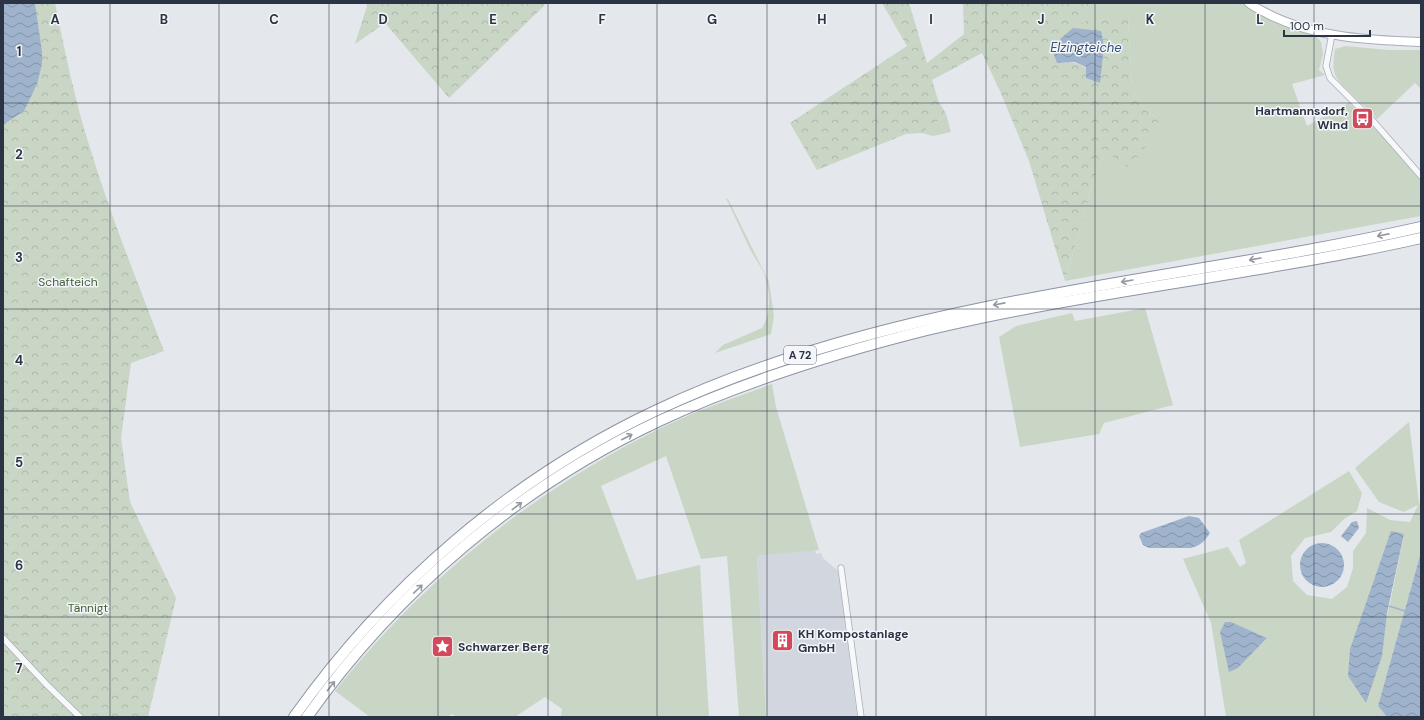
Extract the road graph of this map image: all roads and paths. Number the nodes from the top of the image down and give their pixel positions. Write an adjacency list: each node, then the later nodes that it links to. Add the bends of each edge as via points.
1 (1249, 3): 2 (main road, via 1296,26)
2 (1332, 34): 3 (main road, via 1365,40); 4 (street, via 1326,66 1330,78 1373,121)
3 (1421, 42)
4 (1421, 176)
5 (1421, 227): 10 (highway, A 72, one-way to 10, via 929,319 820,348 694,393 653,412 560,464 482,519 417,575 385,607 335,662)
6 (1421, 238): 11 (highway, A 72, one-way to 6, via 342,671 392,614 487,528 562,474 599,452 697,404 780,372 929,330)
7 (841, 568): 12 (street)
8 (3, 638): 9 (street)
9 (80, 717)
10 (294, 717)
11 (307, 717)
12 (861, 717)

